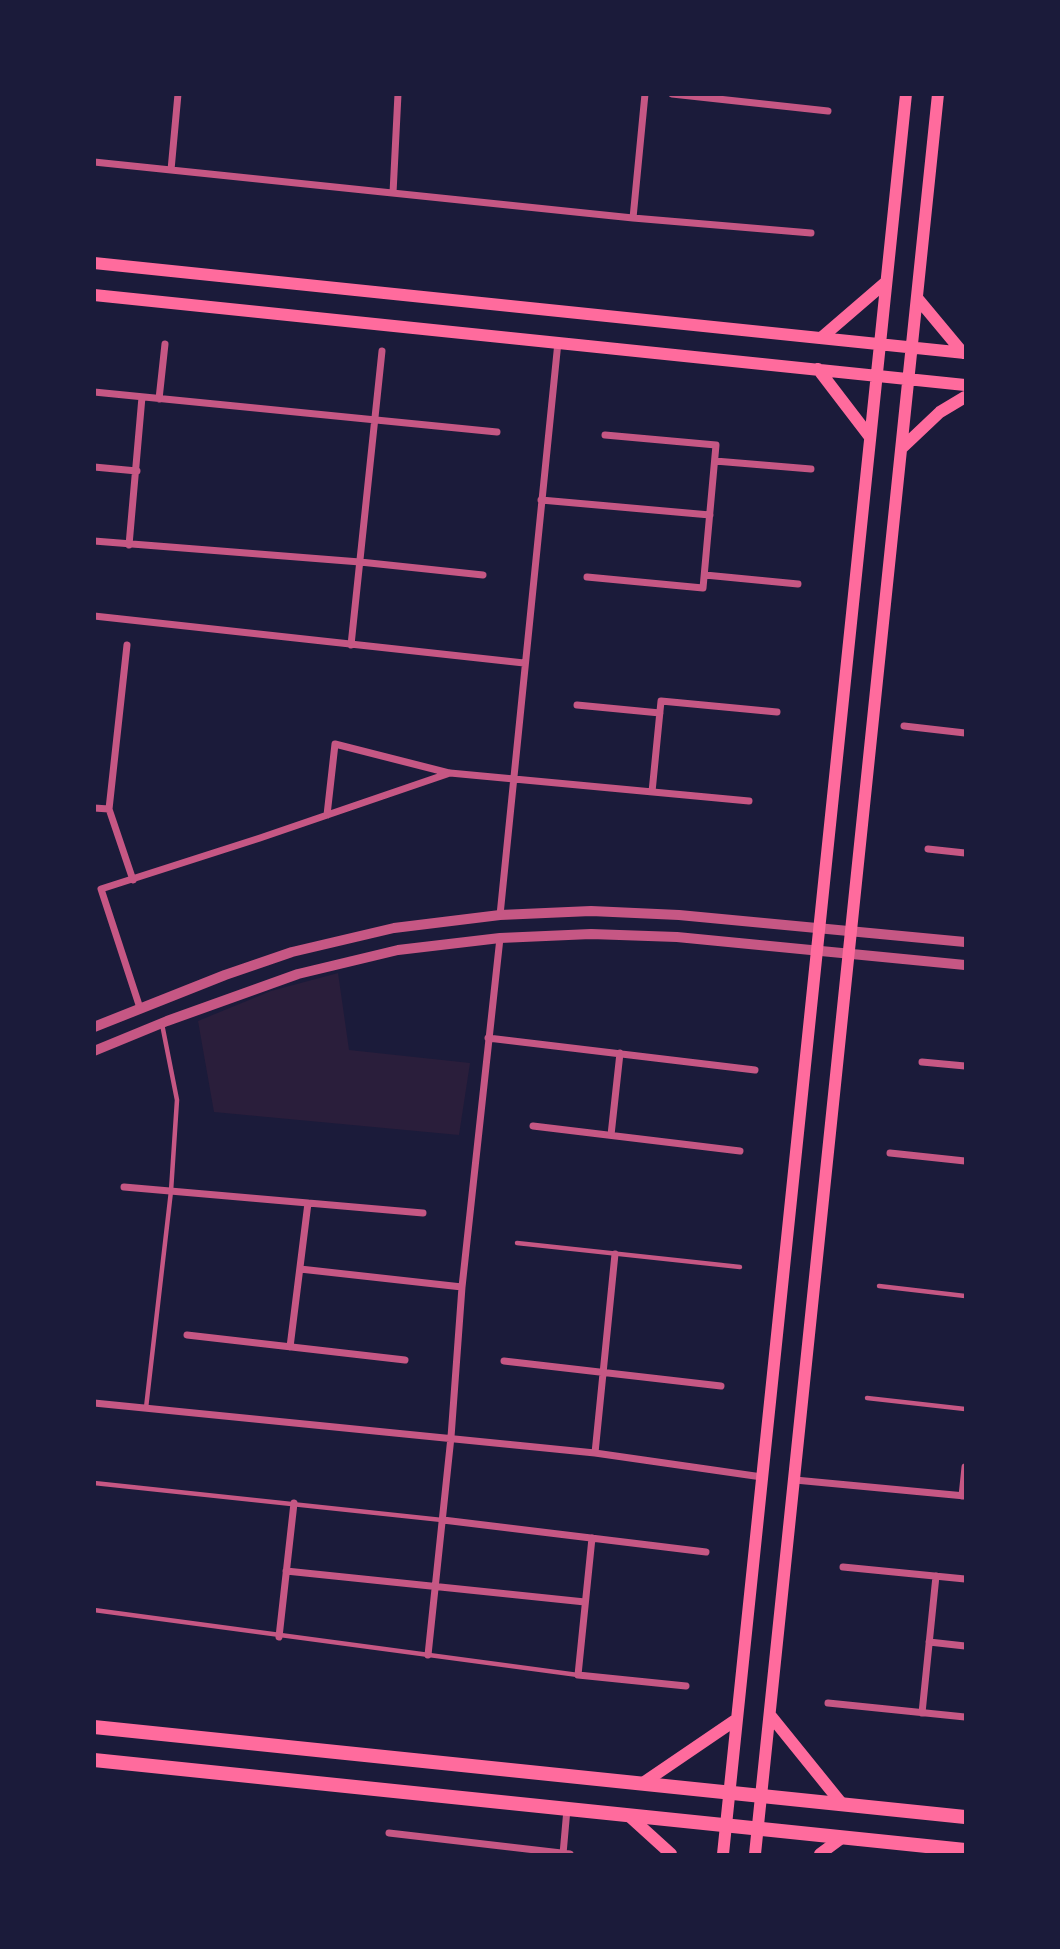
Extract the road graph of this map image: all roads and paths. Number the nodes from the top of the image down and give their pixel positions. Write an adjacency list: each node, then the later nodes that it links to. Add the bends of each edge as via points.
1 (178, 94): 9 (street)
2 (398, 94): 10 (street)
3 (645, 94): 11 (street)
4 (672, 94): 7 (street)
5 (906, 94): 14 (main road)
6 (939, 94): 16 (main road)
7 (828, 111)
8 (94, 162): 9 (street)
9 (171, 170): 10 (street)
10 (393, 193): 11 (street)
11 (633, 218): 12 (street)
12 (811, 233)
13 (94, 263): 17 (main road)
14 (886, 282): 17 (main road); 20 (main road)
15 (94, 295): 18 (main road)
16 (918, 299): 21 (main road); 23 (main road)
17 (821, 338): 20 (main road)
18 (558, 342): 24 (main road); 41 (street)
19 (165, 344): 31 (street)
20 (880, 344): 21 (main road); 25 (main road)
21 (913, 348): 23 (main road); 26 (main road)
22 (383, 351): 32 (street)
23 (964, 353)
24 (818, 369): 25 (main road); 35 (main road)
25 (877, 375): 26 (main road); 35 (main road)
26 (910, 379): 27 (main road); 36 (main road)
27 (965, 385)
28 (94, 392): 29 (street)
29 (142, 397): 31 (street); 40 (street)
30 (965, 397): 36 (main road, via 940,412)
31 (159, 399): 32 (street)
32 (376, 420): 33 (street); 45 (street)
33 (497, 432)
34 (606, 435): 37 (street, via 716,445)
35 (870, 437): 70 (main road)
36 (903, 447): 71 (main road)
37 (715, 461): 39 (street); 42 (street)
38 (94, 467): 40 (street)
39 (811, 470)
40 (137, 471): 44 (street)
41 (541, 500): 42 (street); 53 (street)
42 (710, 515): 47 (street)
43 (94, 541): 44 (street)
44 (129, 545): 45 (street)
45 (360, 562): 46 (street); 52 (street)
46 (483, 575)
47 (705, 575): 48 (street, via 704,588); 49 (street)
48 (587, 577)
49 (798, 584)
50 (94, 616): 52 (street)
51 (127, 645): 64 (street)
52 (351, 645): 53 (street)
53 (524, 663): 60 (street)
54 (577, 705): 56 (street)
55 (777, 712): 56 (street, via 660,701)
56 (660, 713): 61 (street)
57 (904, 726): 58 (street)
58 (965, 733)
59 (450, 773): 60 (street); 65 (street); 65 (street, via 335,744)
60 (513, 779): 61 (street); 69 (street)
61 (652, 792): 62 (street)
62 (749, 801)
63 (94, 808): 64 (street)
64 (109, 809): 68 (street)
65 (327, 815): 68 (street)
66 (928, 849): 67 (street)
67 (965, 853)
68 (133, 880): 77 (street, via 101,889)
69 (500, 915): 70 (street, via 591,911); 72 (street); 77 (street, via 394,928 292,952)
70 (819, 927): 71 (street); 74 (main road)
71 (852, 930): 73 (street); 75 (main road)
72 (500, 938): 74 (street, via 591,934); 78 (street, via 398,950 311,971); 80 (street)
73 (965, 942)
74 (817, 949): 75 (street); 115 (main road)
75 (850, 952): 76 (street); 116 (main road)
76 (965, 965)
77 (140, 1008): 79 (street)
78 (162, 1023): 81 (street); 92 (lane, via 177,1100)
79 (94, 1027)
80 (488, 1038): 82 (street); 100 (street)
81 (94, 1051)
82 (620, 1053): 85 (street); 87 (street)
83 (922, 1062): 84 (street)
84 (965, 1066)
85 (755, 1070)
86 (533, 1126): 87 (street)
87 (611, 1135): 88 (street)
88 (740, 1151)
89 (890, 1153): 90 (street)
90 (965, 1161)
91 (124, 1187): 92 (street)
92 (171, 1191): 93 (street); 110 (lane)
93 (308, 1203): 94 (street); 98 (street)
94 (423, 1213)
95 (517, 1243): 96 (lane)
96 (615, 1254): 97 (lane); 106 (street)
97 (740, 1267)
98 (300, 1269): 100 (street); 103 (street)
99 (879, 1286): 101 (lane)
100 (462, 1287): 112 (street)
101 (965, 1296)
102 (187, 1335): 103 (street)
103 (290, 1347): 104 (street)
104 (405, 1360)
105 (505, 1360): 106 (street)
106 (603, 1372): 107 (street); 113 (street)
107 (721, 1387)
108 (867, 1398): 111 (lane)
109 (94, 1403): 110 (street)
110 (146, 1408): 112 (street)
111 (965, 1409)
112 (451, 1437): 113 (street); 120 (street)
113 (595, 1453): 115 (street)
114 (965, 1467): 118 (street)
115 (762, 1477): 140 (main road)
116 (795, 1480): 118 (street); 138 (main road)
117 (94, 1483): 119 (lane)
118 (964, 1496)
119 (294, 1503): 120 (lane); 124 (street)
120 (443, 1520): 121 (street); 127 (street)
121 (592, 1538): 122 (street); 128 (street)
122 (706, 1552)
123 (843, 1567): 125 (street)
124 (286, 1571): 127 (street); 130 (street)
125 (936, 1576): 126 (street); 131 (street)
126 (965, 1579)
127 (435, 1585): 128 (street); 133 (street)
128 (585, 1602): 134 (street)
129 (94, 1610): 130 (lane)
130 (279, 1637): 133 (lane)
131 (929, 1642): 132 (street); 137 (street)
132 (965, 1646)
133 (428, 1655): 134 (lane)
134 (578, 1675): 135 (street)
135 (686, 1686)
136 (828, 1703): 137 (street)
137 (922, 1713): 139 (street)
138 (770, 1715): 145 (main road); 146 (main road)
139 (965, 1717)
140 (737, 1719): 143 (main road); 144 (main road)
141 (94, 1727): 143 (main road)
142 (94, 1760): 147 (main road)
143 (643, 1783): 144 (main road)
144 (730, 1792): 145 (main road); 150 (main road)
145 (762, 1796): 146 (main road); 151 (main road)
146 (842, 1804): 149 (main road)
147 (567, 1809): 148 (main road); 155 (street)
148 (628, 1815): 150 (main road); 157 (main road)
149 (965, 1817)
150 (726, 1825): 151 (main road); 158 (main road)
151 (758, 1828): 153 (main road); 159 (main road)
152 (389, 1833): 155 (street)
153 (843, 1837): 154 (main road); 160 (main road)
154 (965, 1850)
155 (563, 1854): 156 (street)
156 (570, 1854)
157 (671, 1854)
158 (723, 1854)
159 (755, 1854)
160 (820, 1854)

